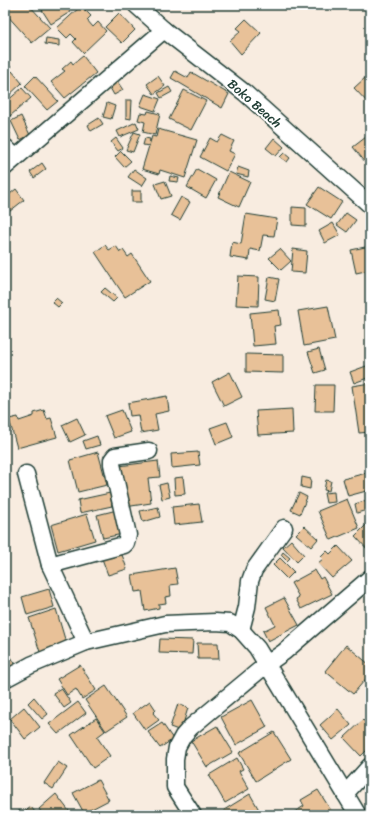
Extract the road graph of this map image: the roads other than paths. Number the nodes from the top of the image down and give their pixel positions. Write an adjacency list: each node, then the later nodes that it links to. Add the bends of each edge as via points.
1 (136, 5): 2 (street, Boko Beach)
2 (164, 30): 3 (street); 4 (street, Boko Beach, via 245,93)
3 (8, 157)
4 (370, 205)
5 (150, 451): 8 (street, via 115,456 112,460 128,535 126,543)
6 (26, 474): 8 (street)
7 (284, 528): 10 (street, via 254,570)
8 (50, 565): 11 (street)
9 (370, 578): 12 (street)
10 (241, 630): 11 (street, via 230,623 165,624); 12 (street)
11 (86, 642): 13 (street, via 30,665)
12 (267, 664): 15 (street); 16 (street, via 191,727 177,747 175,787)
13 (5, 679)
14 (370, 766): 15 (street)
15 (345, 794): 17 (street)
16 (193, 815)
17 (358, 815)

